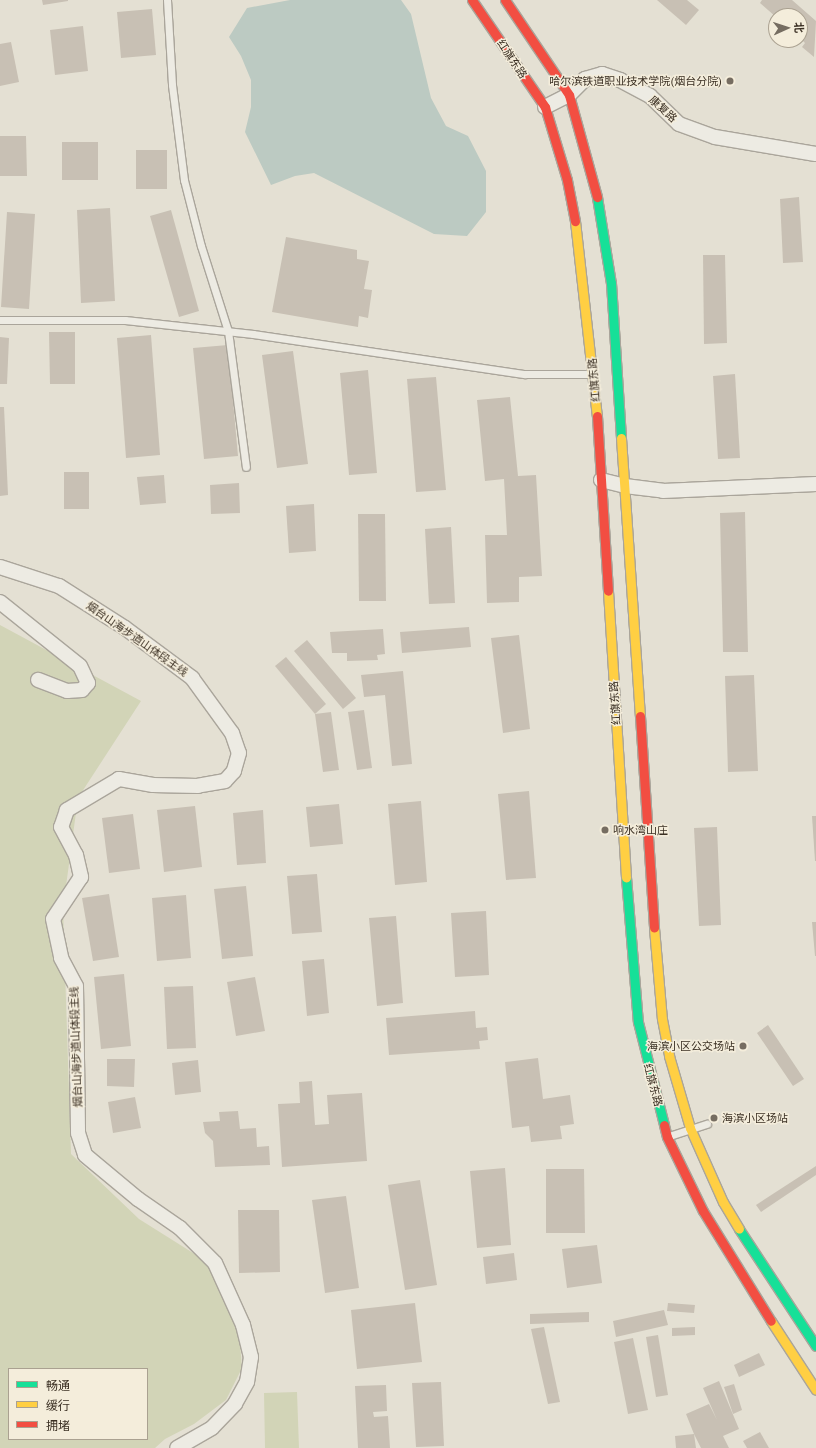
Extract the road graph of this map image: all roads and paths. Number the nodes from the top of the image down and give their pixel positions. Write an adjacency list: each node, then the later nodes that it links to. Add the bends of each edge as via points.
1 (168, 0): 8 (lane, via 172,85 184,180 201,246)
2 (472, 0): 5 (main road, 红旗东路)
3 (505, 0): 4 (main road, 红旗东路)
4 (569, 95): 5 (street, 康复路); 6 (street, 康复路, via 585,79 602,74 620,80 650,96 679,124 715,137); 9 (main road, 红旗东路, via 592,172 604,228 611,283)
5 (545, 107): 9 (main road, 红旗东路, via 567,180)
6 (816, 154)
7 (0, 320): 8 (lane, via 125,320)
8 (228, 331): 9 (lane, via 525,374); 10 (lane)
9 (606, 374): 11 (main road, 红旗东路); 13 (main road, 红旗东路)
10 (246, 466)
11 (601, 480): 13 (street); 19 (main road, 红旗东路, via 633,979 638,1022)
12 (816, 484): 13 (street, via 663,491)
13 (625, 486): 18 (main road, 红旗东路, via 662,1019 669,1056)
14 (0, 567): 22 (street, 烟台山海步道山体段主线, via 59,586 125,628 192,678 232,733 239,753 234,771 225,781 198,786 153,785 119,779 67,810 61,827 76,855 81,877 53,919 61,958 76,986 78,1133 85,1155 138,1199 180,1228 215,1263 243,1325 251,1357 247,1382 235,1404 212,1428)
15 (0, 602): 16 (street, via 80,666 88,683 82,690 67,691)
16 (38, 680)
17 (707, 1124): 18 (lane)
18 (690, 1128): 19 (lane); 20 (main road, 红旗东路, via 723,1202)
19 (667, 1137): 21 (main road, 红旗东路, via 707,1218 746,1284)
20 (816, 1346)
21 (816, 1390)
22 (177, 1448)

